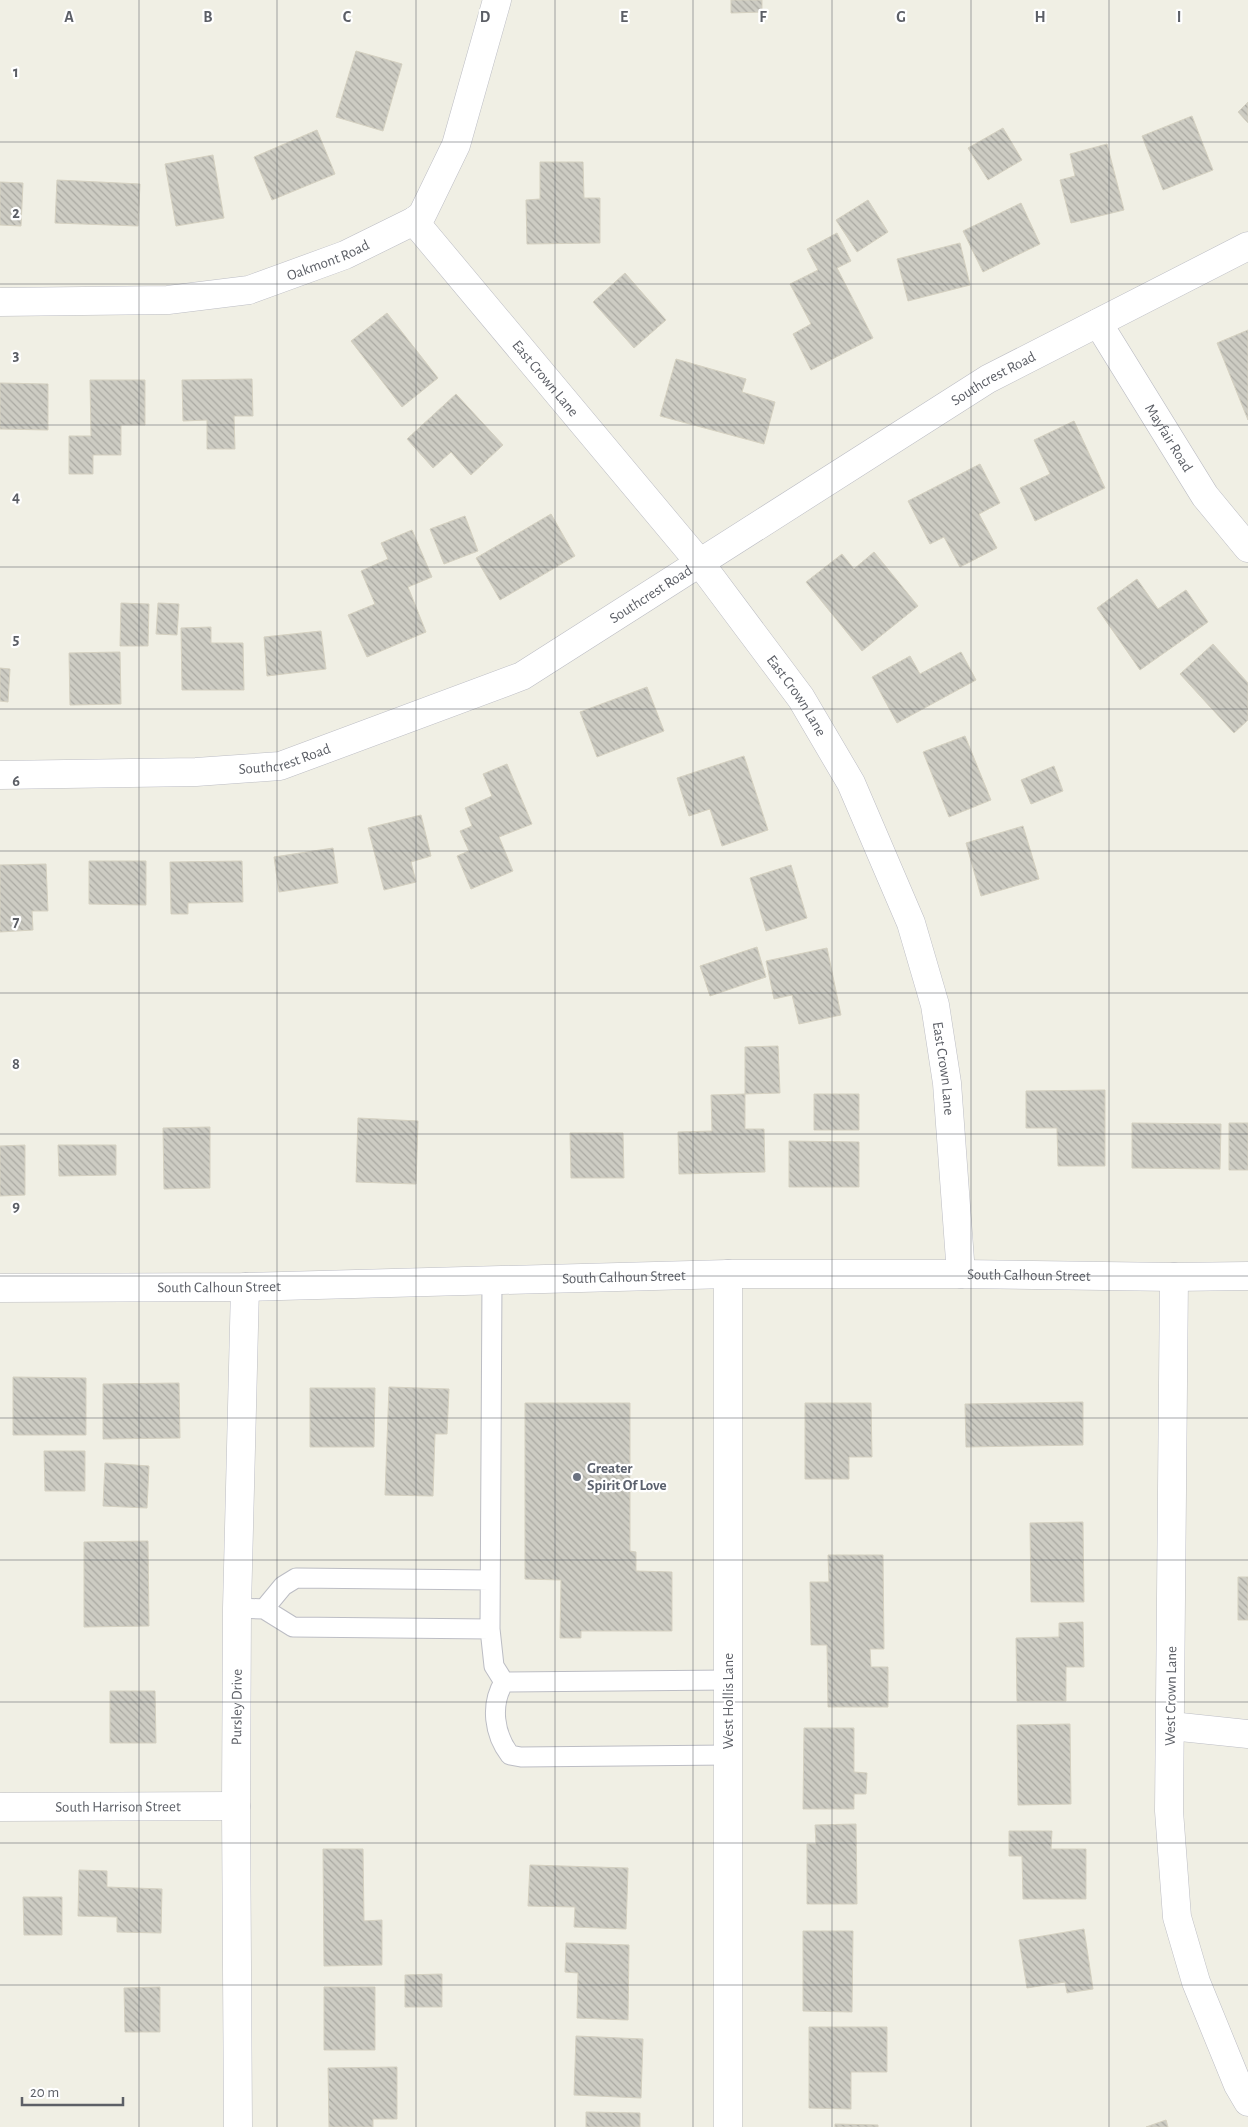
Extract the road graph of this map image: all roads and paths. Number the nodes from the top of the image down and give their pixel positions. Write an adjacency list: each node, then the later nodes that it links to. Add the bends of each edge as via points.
1 (497, 0): 2 (street, Oakmont Road, via 456,146 422,215)
2 (414, 221): 4 (street, Oakmont Road, via 345,255 248,290 168,300); 7 (street, East Crown Lane)
3 (1248, 246): 5 (street, Southcrest Road)
4 (0, 302)
5 (1098, 323): 6 (street, Mayfair Road, via 1205,496); 7 (street, Southcrest Road, via 988,379)
6 (1248, 548)
7 (700, 563): 8 (street, Southcrest Road, via 522,676 280,766 196,772); 10 (street, East Crown Lane, via 801,698 852,783 911,923 935,1005 947,1083)
8 (0, 775)
9 (728, 1274): 10 (street, South Calhoun Street); 13 (street, South Calhoun Street); 20 (street, West Hollis Lane)
10 (961, 1274): 12 (street, South Calhoun Street)
11 (1248, 1276): 12 (street, South Calhoun Street)
12 (1174, 1277): 22 (street, West Crown Lane)
13 (492, 1280): 14 (street, South Calhoun Street); 16 (lane)
14 (244, 1287): 15 (street, South Calhoun Street); 17 (street, Pursley Drive)
15 (0, 1288)
16 (490, 1580): 18 (lane, via 296,1578 283,1586); 19 (lane)
17 (237, 1608): 18 (lane); 25 (street, Pursley Drive)
18 (264, 1608): 19 (lane, via 293,1627)
19 (490, 1628): 21 (lane, via 494,1666)
20 (728, 1680): 21 (lane); 24 (street, West Hollis Lane)
21 (504, 1682): 24 (lane, via 498,1691 495,1714 502,1744 510,1755)
22 (1171, 1726): 23 (street); 27 (street, West Crown Lane, via 1170,1811 1177,1917 1196,1982)
23 (1248, 1734)
24 (728, 1755): 29 (street, West Hollis Lane)
25 (236, 1806): 26 (street, South Harrison Street); 28 (street, Pursley Drive)
26 (0, 1807)
27 (1248, 2102)
28 (238, 2127)
29 (728, 2127)

